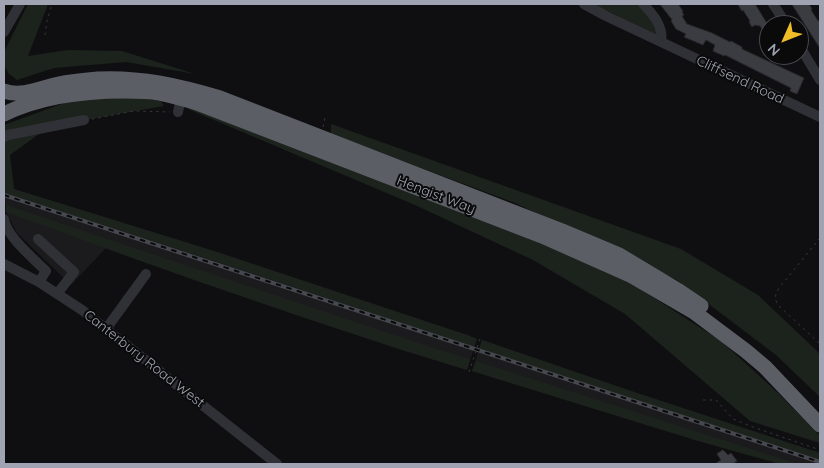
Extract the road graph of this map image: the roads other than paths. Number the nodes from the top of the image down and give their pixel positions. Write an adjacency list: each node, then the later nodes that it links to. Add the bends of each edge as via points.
1 (20, 4): 6 (street)
2 (584, 4): 7 (street, Cliffsend Road)
3 (643, 4): 7 (street, via 658,22 662,35)
4 (774, 4): 5 (street)
5 (780, 15)
6 (4, 32)
7 (660, 42): 12 (street, Cliffsend Road)
8 (809, 62): 9 (street)
9 (820, 80)
10 (4, 91): 22 (highway, Hengist Way, via 21,93 98,79 130,79 178,86 220,98 562,231 619,255 679,290 771,361)
11 (4, 114): 23 (highway, Hengist Way, via 51,98 104,91 157,93 180,105 206,106 542,236 632,276 694,312 746,350)
12 (819, 115)
13 (84, 120): 14 (street)
14 (4, 136)
15 (4, 220): 19 (street, via 11,236 46,271)
16 (38, 239): 20 (street, via 74,272)
17 (4, 264): 19 (street, Canterbury Road West)
18 (146, 274): 21 (street)
19 (38, 282): 20 (street, Canterbury Road West)
20 (57, 294): 21 (street, Canterbury Road West)
21 (106, 329): 24 (street, Canterbury Road West)
22 (820, 410)
23 (820, 425)
24 (277, 464)

